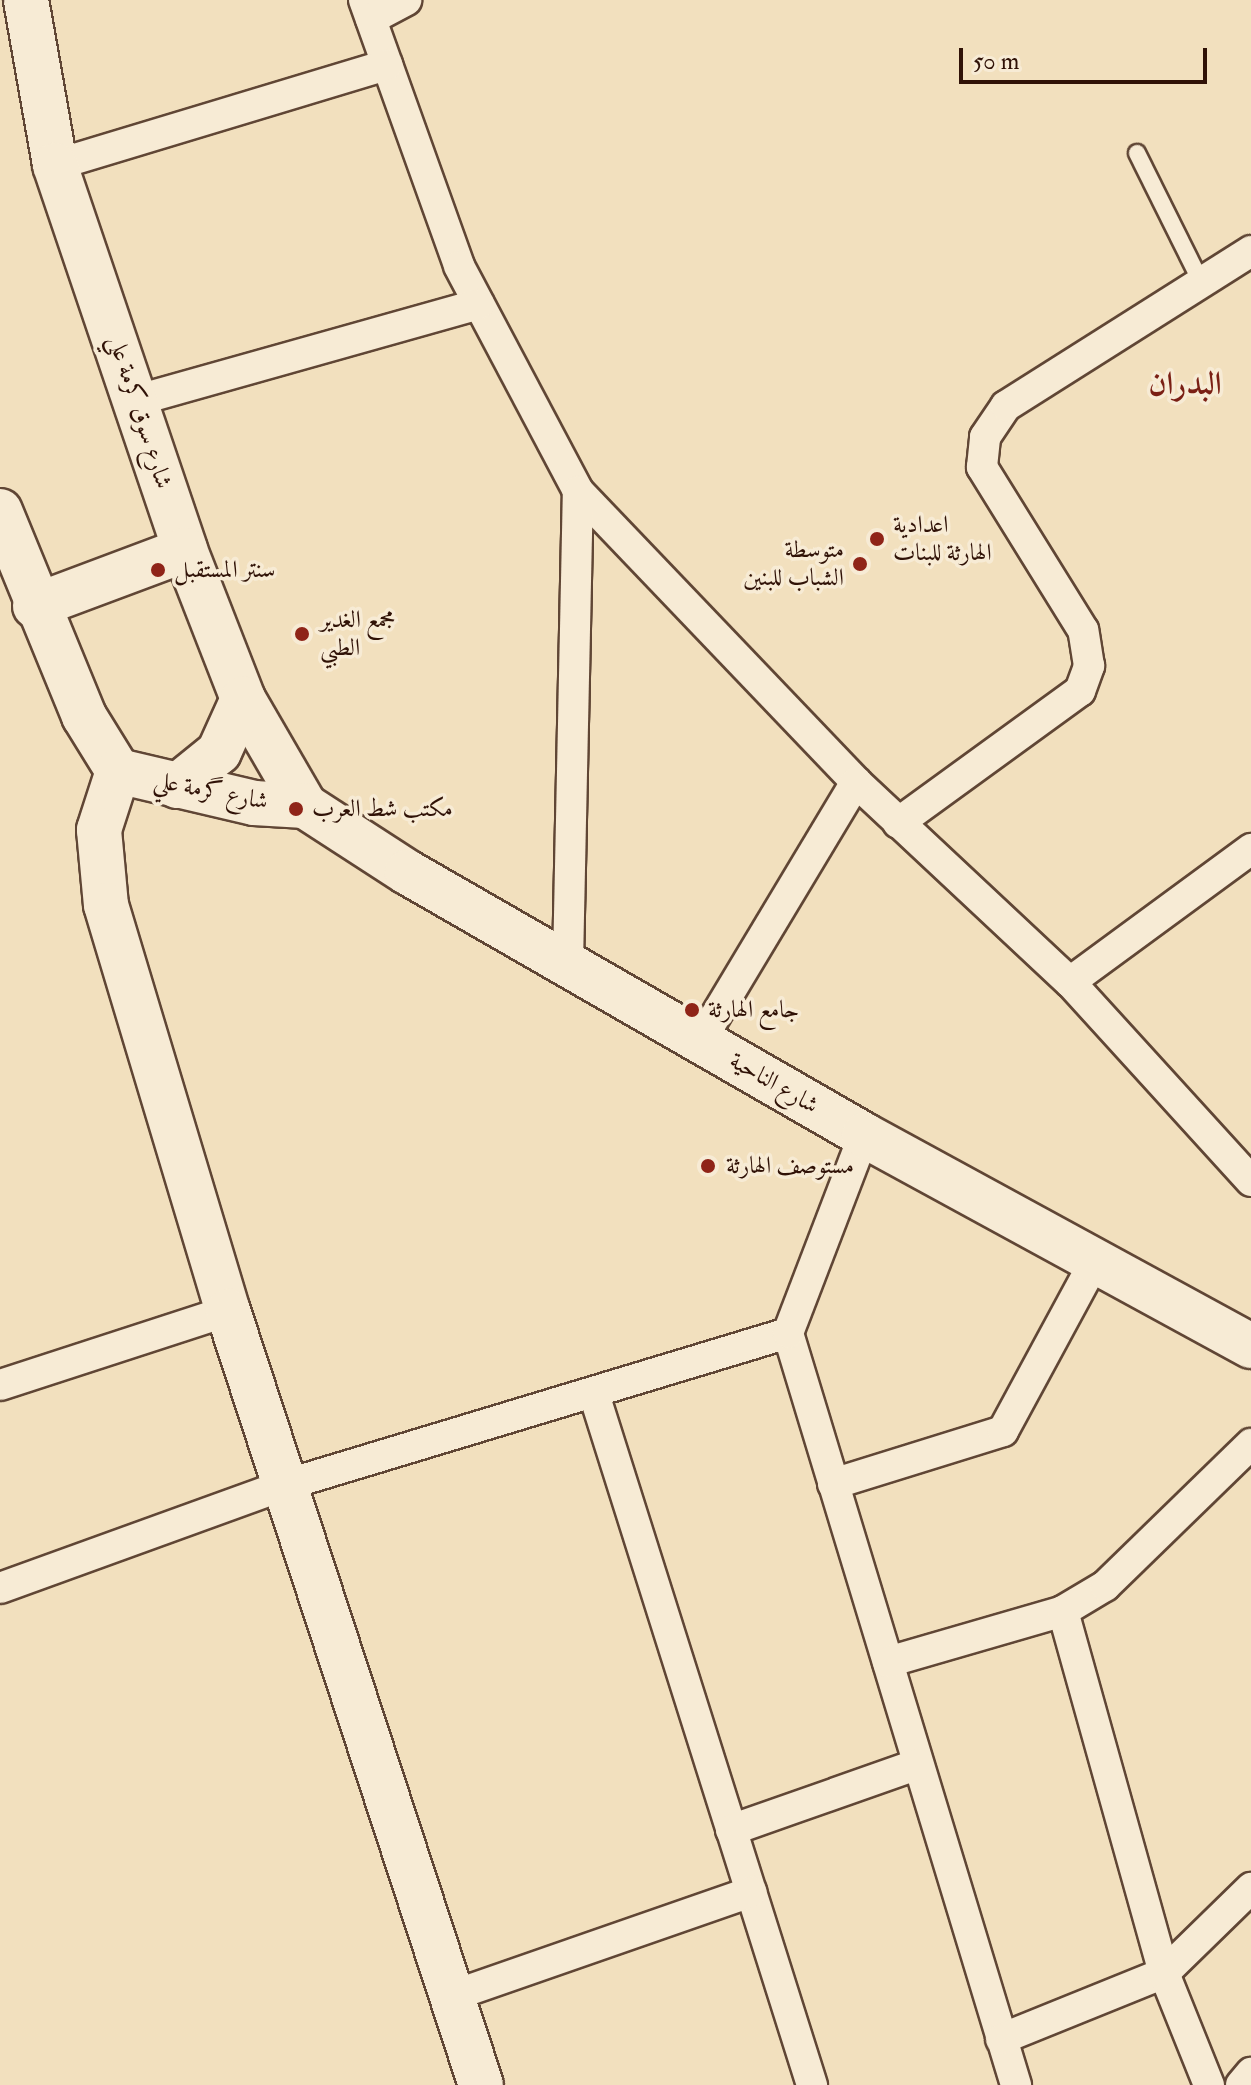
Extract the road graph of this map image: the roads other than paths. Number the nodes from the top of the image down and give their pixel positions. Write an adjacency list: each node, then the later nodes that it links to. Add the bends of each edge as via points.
1 (26, 0): 6 (main road, شارع سوق كرمة علي)
2 (406, 0): 3 (street)
3 (367, 10): 4 (street)
4 (387, 65): 6 (street); 9 (street)
5 (1137, 153): 8 (lane)
6 (55, 165): 10 (main road, شارع سوق كرمة علي)
7 (1251, 251): 8 (street)
8 (1201, 282): 20 (street, via 1006,406 985,437 982,467 1083,630 1089,666 1080,691)
9 (479, 304): 10 (street); 11 (street)
10 (138, 400): 13 (main road, شارع سوق كرمة علي)
11 (578, 491): 17 (street); 22 (street)
12 (0, 511): 14 (main road)
13 (185, 550): 14 (main road); 15 (main road, شارع سوق كرمة علي)
14 (35, 606): 16 (main road)
15 (243, 699): 18 (main road, via 219,752); 19 (main road, شارع سوق كرمة علي)
16 (118, 771): 18 (main road, شارع گرمة علي); 28 (main road, via 99,830 106,905)
17 (856, 782): 20 (street); 24 (street)
18 (177, 786): 19 (main road, شارع گرمة علي)
19 (305, 806): 22 (main road, شارع الناحية)
20 (898, 823): 23 (street)
21 (1251, 849): 23 (street)
22 (568, 963): 24 (main road, شارع الناحية)
23 (1070, 982): 26 (street)
24 (701, 1040): 25 (main road, شارع الناحية)
25 (864, 1135): 27 (main road, شارع الناحية); 29 (street)
26 (1251, 1181)
27 (1095, 1261): 30 (main road, شارع الناحية); 34 (street, via 1003,1431)
28 (228, 1311): 31 (street); 35 (main road)
29 (788, 1333): 32 (street); 34 (street)
30 (1251, 1346)
31 (0, 1385)
32 (594, 1394): 35 (street); 40 (street)
33 (1251, 1444): 37 (street, via 1105,1586)
34 (833, 1484): 38 (street)
35 (285, 1485): 36 (street); 44 (main road)
36 (0, 1588)
37 (1063, 1611): 38 (street); 43 (street)
38 (888, 1662): 39 (street)
39 (918, 1764): 40 (street); 45 (street)
40 (731, 1830): 42 (street)
41 (1251, 1888): 43 (street)
42 (751, 1892): 44 (street); 48 (street)
43 (1164, 1973): 45 (street); 50 (street)
44 (452, 1996): 47 (main road)
45 (1001, 2039): 49 (street)
46 (1251, 2073): 51 (street)
47 (481, 2085)
48 (812, 2085)
49 (1016, 2085)
50 (1209, 2085)
51 (1241, 2085)

